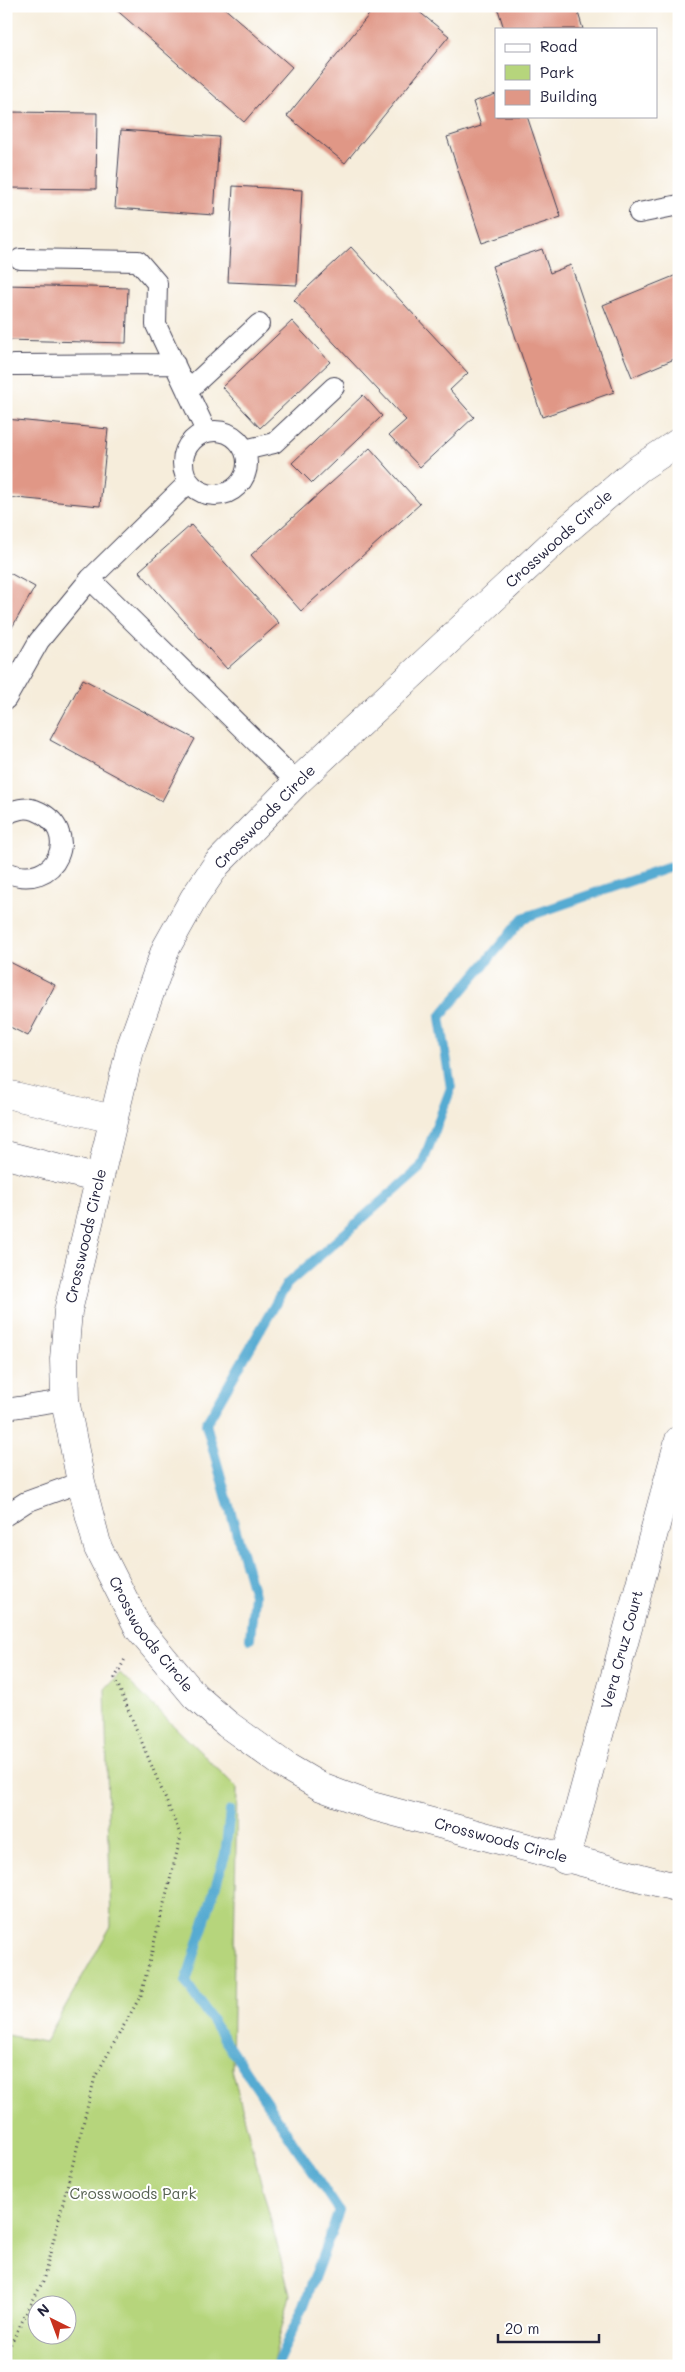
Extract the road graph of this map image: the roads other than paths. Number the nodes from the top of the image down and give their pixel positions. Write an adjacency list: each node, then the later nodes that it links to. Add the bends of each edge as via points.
1 (679, 205): 2 (lane)
2 (639, 213)
3 (20, 259): 5 (lane, via 138,262 157,283 156,325)
4 (259, 324): 8 (lane)
5 (175, 364): 6 (lane); 8 (lane)
6 (13, 366)
7 (334, 387): 11 (lane, via 274,443)
8 (187, 391): 9 (lane)
9 (206, 432): 11 (lane, via 222,431 236,438); 12 (lane, via 193,440 184,452 183,468)
10 (679, 442): 15 (street, Crosswoods Circle, via 638,469 569,528)
11 (245, 450): 12 (lane, via 247,465 243,480 231,491 216,495 201,492)
12 (189, 482): 13 (lane)
13 (90, 579): 14 (lane, via 39,641); 15 (lane)
14 (6, 699)
15 (297, 782): 19 (street, Crosswoods Circle, via 217,864 166,948 131,1046)
16 (8, 810): 17 (lane, via 30,808 47,815 59,829 61,847 54,865 38,876 20,878)
17 (6, 872)
18 (6, 1094): 19 (street)
19 (112, 1120): 21 (street, Crosswoods Circle)
20 (6, 1155): 21 (street)
21 (99, 1179): 22 (street, Crosswoods Circle, via 68,1311)
22 (65, 1400): 23 (lane); 25 (street, Crosswoods Circle)
23 (6, 1409)
24 (679, 1440): 27 (street, Vera Cruz Court)
25 (81, 1482): 26 (lane, via 26,1502); 27 (street, Crosswoods Circle, via 98,1548 139,1629 195,1696 227,1724 286,1767 321,1787 372,1806)
26 (6, 1515)
27 (565, 1860): 28 (street, Crosswoods Circle)
28 (679, 1888)

